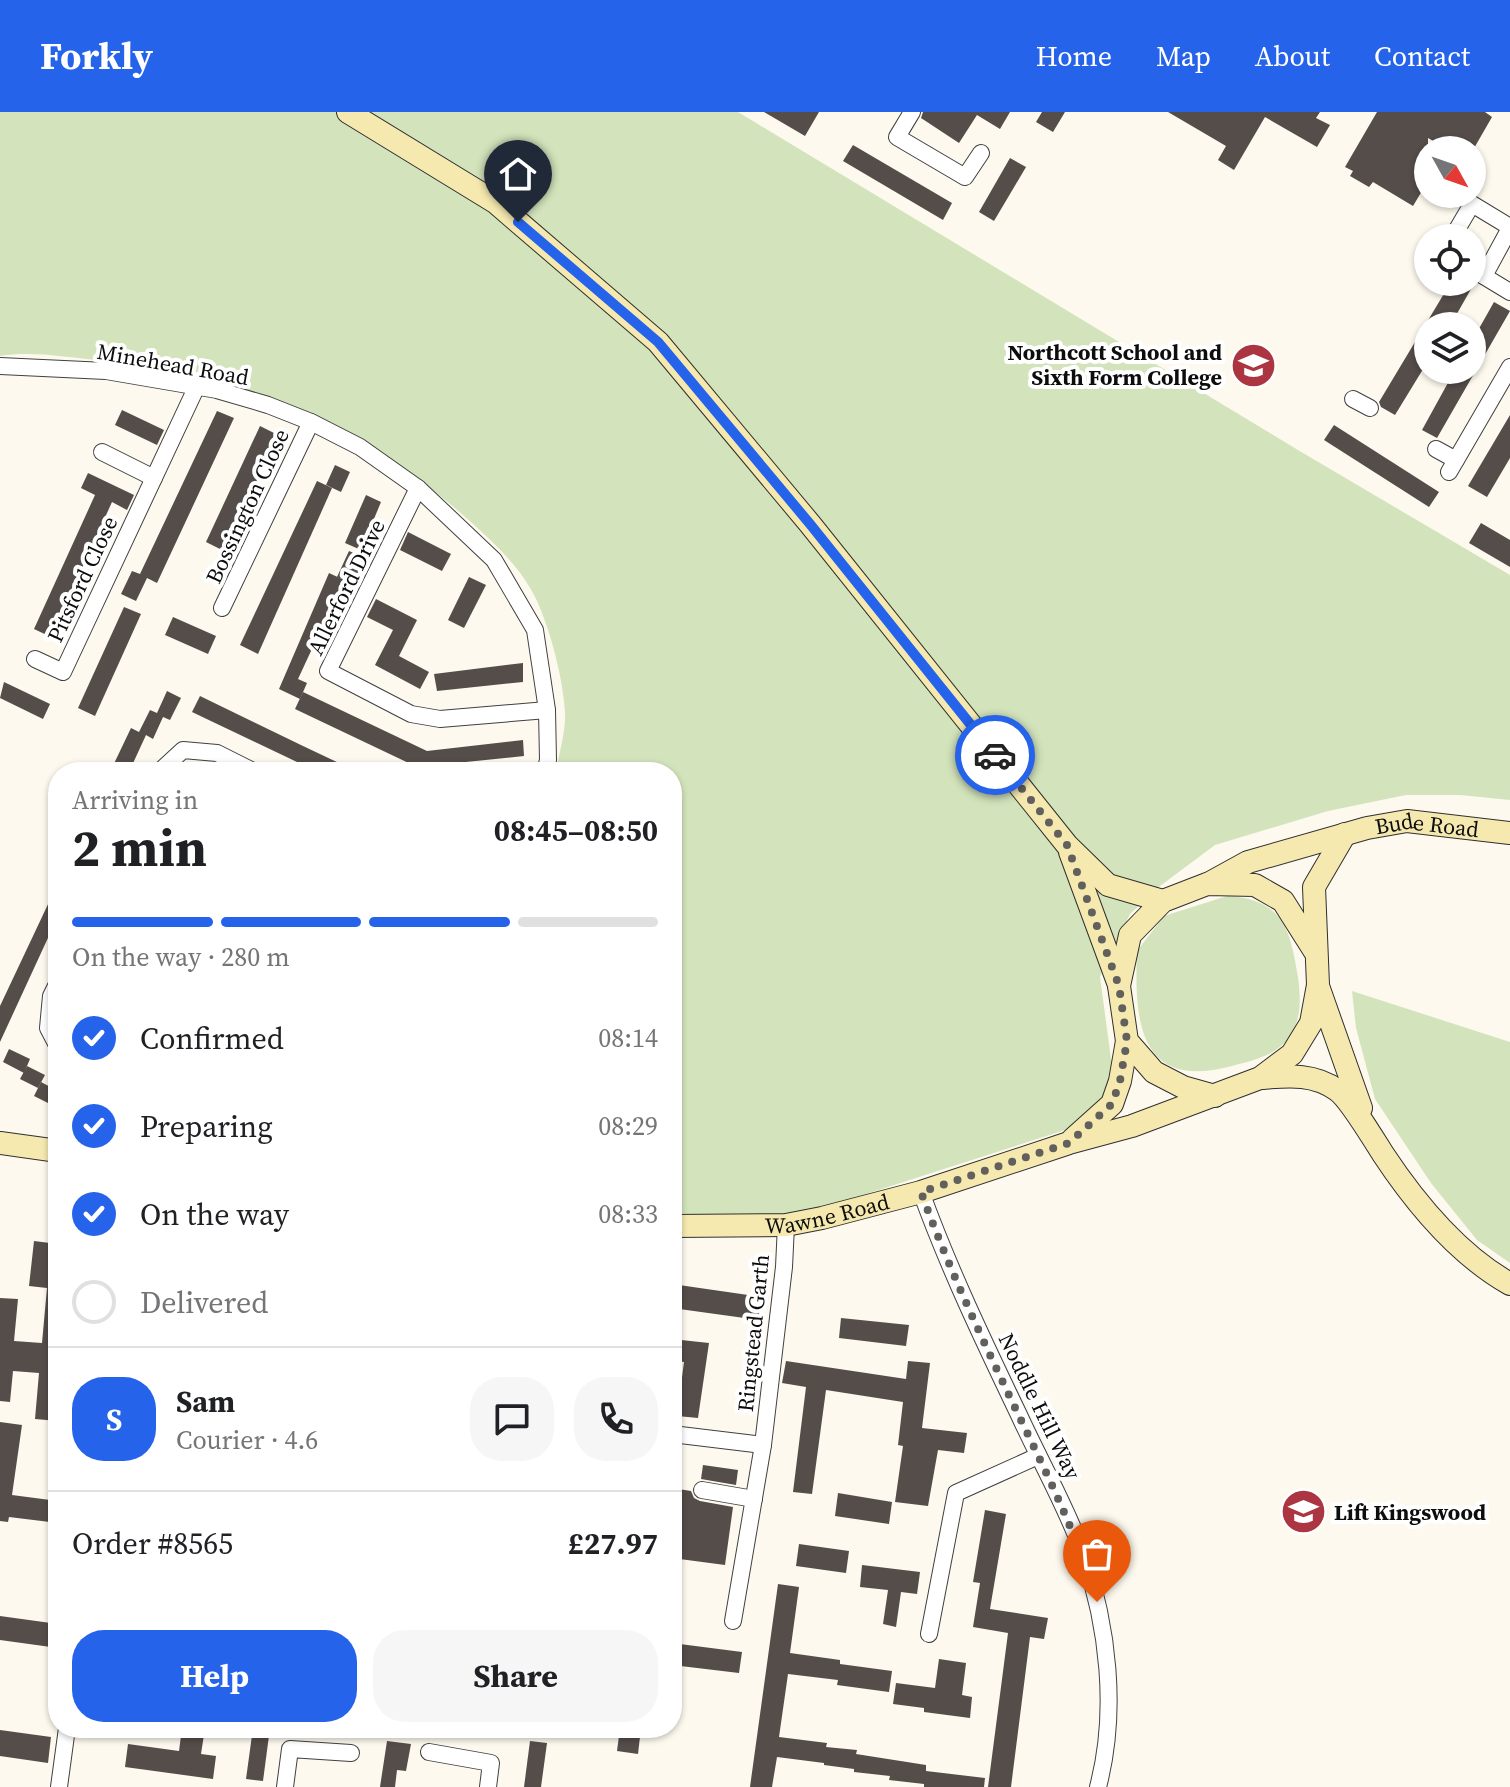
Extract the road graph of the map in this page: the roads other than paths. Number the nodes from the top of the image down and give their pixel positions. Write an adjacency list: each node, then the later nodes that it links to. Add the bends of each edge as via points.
1 (348, 112): 27 (street, via 495,202 658,342)
2 (912, 112): 3 (street, via 897,137 965,177)
3 (981, 153)
4 (1460, 224): 5 (street, via 1472,204)
5 (1510, 228): 6 (street)
6 (1486, 262)
7 (1486, 278): 8 (street)
8 (1510, 292)
9 (2, 366): 11 (street, Minehead Road, via 106,371)
10 (1510, 367): 15 (street, via 1452,466)
11 (197, 386): 14 (street, Minehead Road); 17 (street, Pitsford Close)
12 (1353, 399): 13 (street)
13 (1370, 408)
14 (311, 422): 18 (street, Minehead Road, via 360,447); 19 (street, Bossington Close)
15 (1436, 449)
16 (102, 452): 17 (street)
17 (154, 478): 20 (street, Pitsford Close, via 63,672)
18 (418, 488): 21 (street, Minehead Road, via 494,560 535,630); 21 (street, Allerford Drive, via 328,671 411,714 440,719)
19 (222, 608)
20 (35, 659)
21 (547, 710): 24 (street, Minehead Road)
22 (170, 762): 23 (street, via 183,750 217,753)
23 (235, 762)
24 (548, 762)
25 (1510, 833): 26 (street, Bude Road, via 1407,821)
26 (1345, 834): 28 (street, Bude Road, via 1248,862); 30 (street, Bude Road, via 1314,887)
27 (1067, 845): 29 (street, via 1108,885); 32 (street)
28 (1207, 884): 29 (street); 30 (street, via 1255,885 1283,901)
29 (1163, 901): 32 (street, via 1130,935)
30 (1315, 953): 31 (street)
31 (1318, 985): 34 (street, via 1311,1023 1292,1054); 36 (street)
32 (1119, 986): 33 (street)
33 (1127, 1041): 35 (street, via 1154,1072); 38 (street, Wawne Road, via 1112,1104)
34 (1260, 1078): 35 (street); 36 (street, via 1301,1075 1339,1090)
35 (1215, 1096): 38 (street, Wawne Road)
36 (1370, 1135): 43 (street, via 1411,1197 1492,1274)
37 (0, 1143): 39 (street)
38 (1069, 1143): 40 (street, Wawne Road)
39 (48, 1150)
40 (921, 1192): 41 (street, Wawne Road); 46 (street, Noddle Hill Way, via 939,1243)
41 (786, 1225): 42 (street, Wawne Road); 45 (street, Ringstead Garth)
42 (682, 1226)
43 (1510, 1284)
44 (682, 1435): 45 (street, Ringstead Garth)
45 (763, 1445): 48 (street, Ringstead Garth)
46 (1038, 1456): 50 (street, via 956,1493); 57 (street, Noddle Hill Way, via 1082,1552 1097,1602 1107,1667 1108,1732)
47 (702, 1490): 48 (street)
48 (754, 1499): 49 (street, Ringstead Garth)
49 (733, 1621)
50 (929, 1634)
51 (66, 1738): 54 (street)
52 (429, 1752): 56 (street, via 491,1763)
53 (351, 1753): 55 (street, via 290,1749)
54 (59, 1787)
55 (285, 1787)
56 (488, 1787)
57 (1098, 1787)

